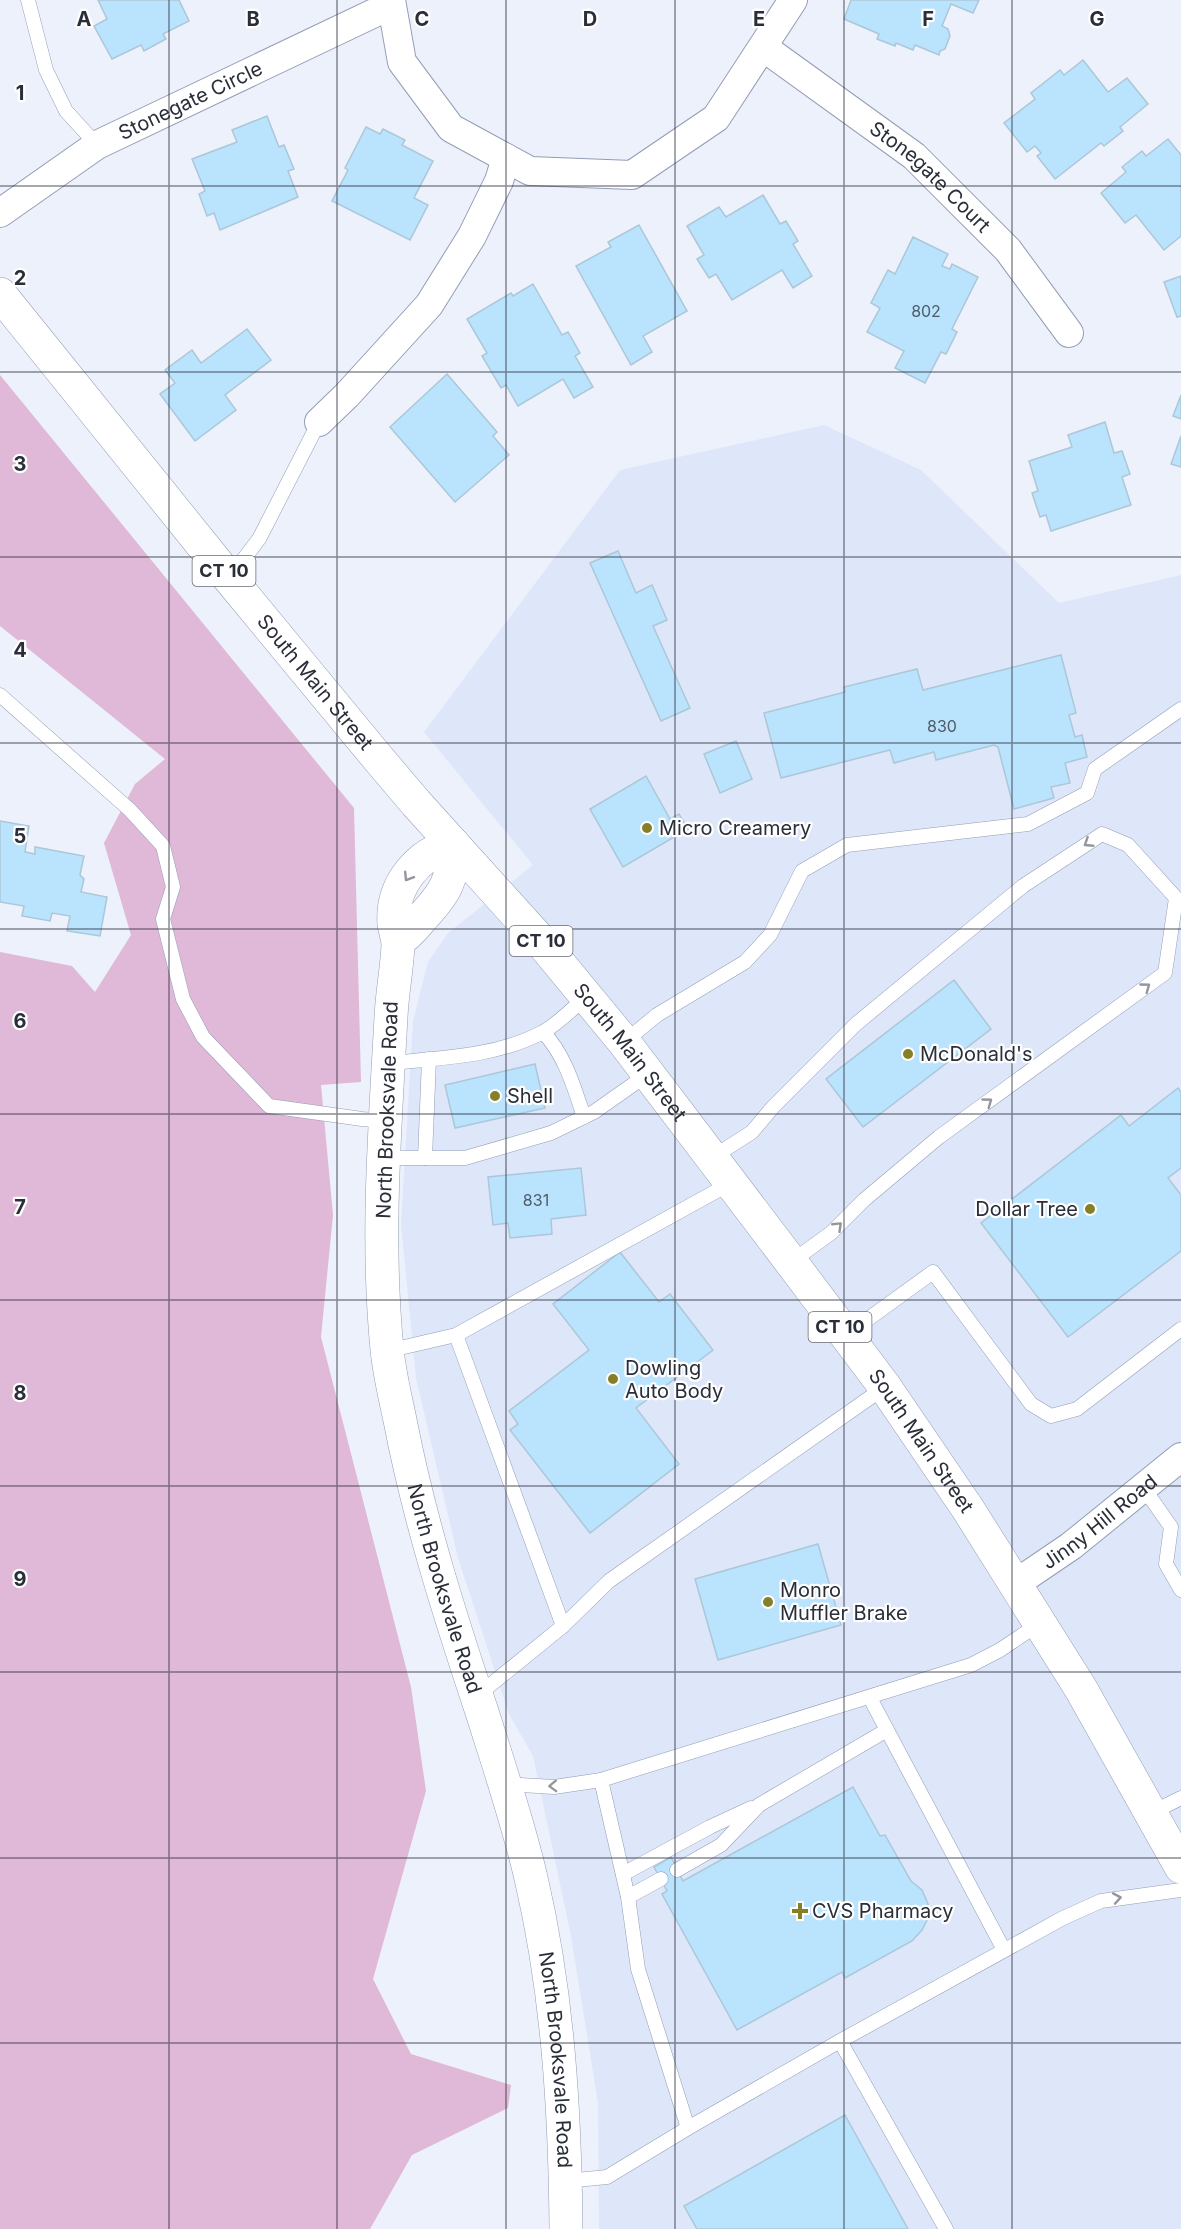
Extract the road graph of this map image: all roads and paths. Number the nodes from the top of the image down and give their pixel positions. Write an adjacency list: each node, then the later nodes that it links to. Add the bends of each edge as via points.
1 (28, 0): 5 (lane, via 46,70 66,111)
2 (793, 0): 4 (street, Stonegate Circle)
3 (391, 2): 5 (street, Stonegate Circle); 6 (street, Stonegate Circle, via 402,62 451,128)
4 (763, 47): 6 (street, Stonegate Circle, via 716,118 632,175 531,171); 9 (street, Stonegate Court, via 915,156 1008,250)
5 (97, 145): 7 (street, Stonegate Circle)
6 (506, 158): 10 (street, via 472,236 429,305)
7 (0, 213)
8 (0, 294): 11 (main road, South Main Street / CT 10)
9 (1069, 333)
10 (319, 422): 11 (lane, via 259,539)
11 (229, 578): 14 (main road, South Main Street / CT 10)
12 (0, 695): 22 (lane, via 130,810 163,846 173,887 163,919 183,999 204,1037 269,1106)
13 (1181, 709): 17 (lane, via 1095,770 1087,793 1028,824 847,844 802,872 770,935 745,962 657,1015)
14 (453, 844): 15 (main road, South Main Street / CT 10); 19 (main road, North Brooksvale Road, via 454,864 443,894 398,941)
15 (586, 997): 16 (lane); 17 (main road, South Main Street / CT 10)
16 (543, 1032): 18 (lane, via 466,1056); 21 (lane, via 565,1064)
17 (624, 1042): 20 (main road, South Main Street / CT 10)
18 (429, 1059): 19 (lane); 24 (lane)
19 (389, 1063): 22 (main road, North Brooksvale Road)
20 (648, 1074): 21 (lane); 25 (main road, South Main Street / CT 10)
21 (584, 1117): 24 (lane, via 550,1134 465,1158)
22 (386, 1121): 23 (main road, North Brooksvale Road)
23 (384, 1158): 24 (lane); 30 (main road, North Brooksvale Road, via 382,1248)
24 (426, 1158)
25 (722, 1170): 26 (main road, South Main Street / CT 10); 26 (lane, one-way to 25, via 831,1233 939,1137 1164,974 1176,898 1128,845 1102,834 1023,886 856,1024 773,1107); 28 (lane)
26 (792, 1262): 29 (main road, South Main Street / CT 10)
27 (1181, 1329): 29 (lane, via 1077,1409 1051,1416 1031,1404 933,1272)
28 (456, 1335): 30 (lane); 37 (lane)
29 (846, 1335): 31 (main road, South Main Street / CT 10)
30 (387, 1351): 38 (main road, North Brooksvale Road, via 411,1481)
31 (885, 1387): 34 (main road, South Main Street / CT 10); 37 (lane, via 609,1581)
32 (1181, 1456): 33 (street, Jinny Hill Road)
33 (1143, 1487): 34 (street, Jinny Hill Road, via 1071,1546); 35 (lane, via 1171,1527 1166,1564)
34 (1015, 1584): 36 (main road, South Main Street / CT 10)
35 (1181, 1590)
36 (1040, 1623): 39 (lane, via 971,1665); 45 (main road, South Main Street / CT 10)
37 (563, 1626): 38 (lane)
38 (477, 1697): 42 (main road, North Brooksvale Road)
39 (870, 1698): 40 (lane); 41 (lane)
40 (887, 1730): 44 (lane); 52 (lane)
41 (601, 1780): 42 (lane, one-way to 42, via 554,1787); 48 (lane)
42 (505, 1784): 55 (main road, North Brooksvale Road, via 531,1877 551,1980 564,2113)
43 (1181, 1798): 45 (lane)
44 (759, 1805): 47 (lane, via 722,1845); 48 (lane)
45 (1151, 1813): 46 (main road, South Main Street / CT 10)
46 (1181, 1867)
47 (677, 1870)
48 (623, 1874): 51 (lane)
49 (661, 1880): 51 (lane)
50 (1181, 1890): 52 (lane, one-way to 50, via 1101,1900)
51 (628, 1897): 54 (lane, via 638,1969)
52 (1004, 1950): 53 (lane)
53 (840, 2041): 54 (lane); 57 (lane)
54 (688, 2128): 55 (lane, via 607,2177)
55 (566, 2181): 56 (main road, North Brooksvale Road)
56 (566, 2229)
57 (946, 2229)

